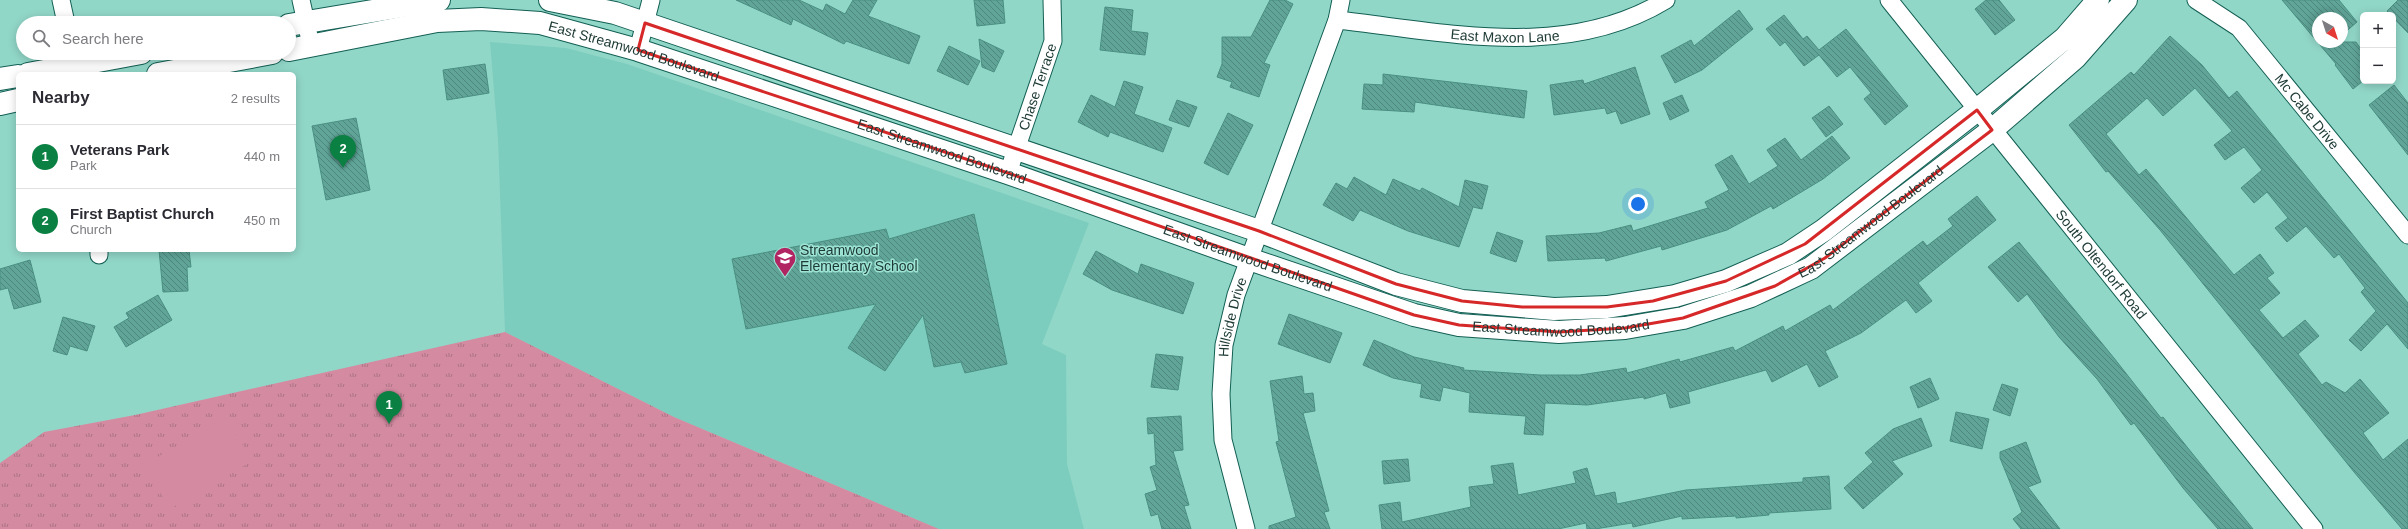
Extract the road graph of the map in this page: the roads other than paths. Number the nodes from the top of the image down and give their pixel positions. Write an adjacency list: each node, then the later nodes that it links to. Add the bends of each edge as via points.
1 (62, 0): 13 (street)
2 (301, 0): 16 (street)
3 (439, 0): 16 (street)
4 (550, 0): 15 (street, East Streamwood Boulevard, via 598,8)
5 (651, 0): 15 (street)
6 (1052, 0): 31 (street, Chase Terrace, via 1053,41)
7 (1341, 0): 14 (street, Hillside Drive)
8 (1666, 0): 14 (street, East Maxon Lane, via 1618,24 1549,38 1479,36)
9 (1890, 0): 29 (street, South Oltendorf Road)
10 (2098, 0): 29 (street, East Streamwood Boulevard, via 2065,38)
11 (2126, 0): 30 (street, East Streamwood Boulevard, via 2075,58)
12 (2196, 0): 34 (street, Mc Cabe Drive, via 2239,28)
13 (65, 16)
14 (1337, 20): 33 (street, Hillside Drive)
15 (645, 23): 19 (street); 31 (street, East Streamwood Boulevard)
16 (298, 24): 17 (street)
17 (311, 46): 18 (street, East Streamwood Boulevard); 19 (street, East Streamwood Boulevard, via 437,21 480,19 540,23)
18 (296, 49)
19 (638, 50): 32 (street, East Streamwood Boulevard)
20 (98, 60): 22 (street)
21 (234, 60): 24 (street)
22 (74, 64): 23 (street)
23 (37, 72)
24 (169, 72)
25 (16, 76): 26 (street)
26 (0, 79)
27 (16, 100): 28 (street)
28 (0, 104)
29 (1977, 110): 30 (street, South Oltendorf Road); 33 (street, East Streamwood Boulevard, via 1805,244 1726,281 1653,301 1607,308 1554,309 1462,300 1396,284)
30 (1992, 130): 35 (street, East Streamwood Boulevard, via 1810,268 1775,286 1730,304 1655,323 1625,328 1559,332 1459,326 1414,314); 37 (street, South Oltendorf Road)
31 (1016, 149): 32 (street, Chase Terrace); 33 (street, East Streamwood Boulevard)
32 (1008, 172): 35 (street, East Streamwood Boulevard)
33 (1259, 231): 35 (street, Hillside Drive)
34 (2408, 235)
35 (1249, 259): 36 (street, Hillside Drive, via 1236,294 1224,345 1222,394 1223,440)
36 (1246, 529)
37 (2314, 529)

